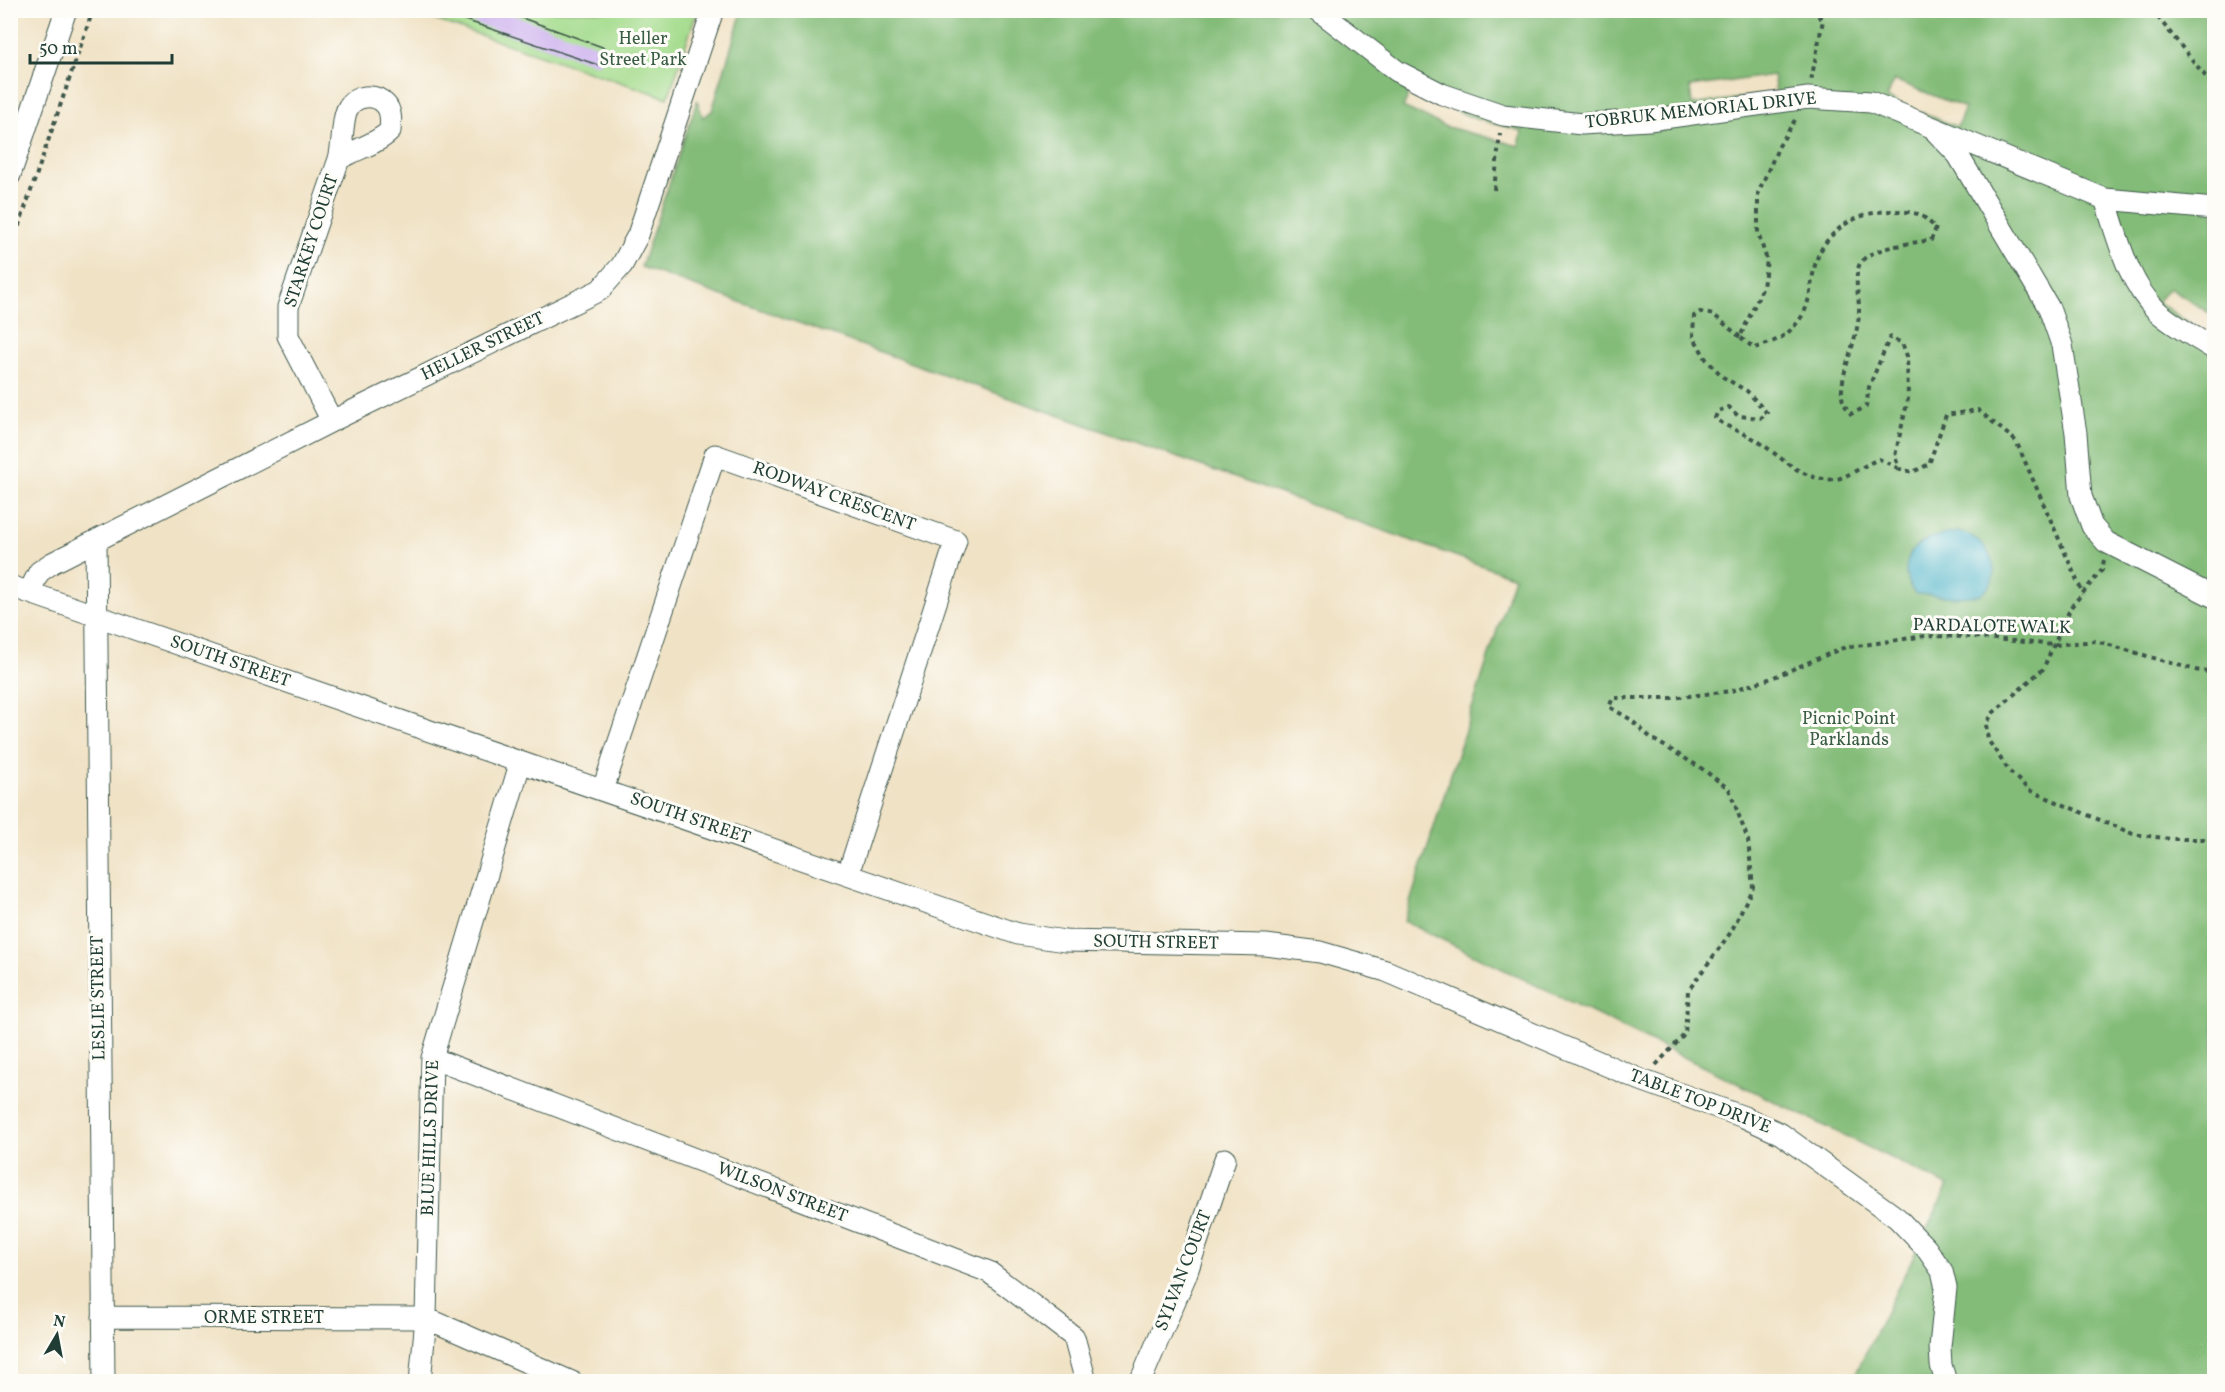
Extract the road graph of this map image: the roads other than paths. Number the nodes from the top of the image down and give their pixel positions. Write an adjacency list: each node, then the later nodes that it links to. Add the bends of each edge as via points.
1 (66, 10): 6 (street)
2 (713, 10): 10 (street, HELLER STREET, via 638,235 622,265 600,290)
3 (1318, 10): 4 (street, TOBRUK MEMORIAL DRIVE, via 1397,71 1442,94 1503,114 1546,122 1593,124 1808,98 1871,102)
4 (1929, 125): 7 (street, TOBRUK MEMORIAL DRIVE); 13 (street, TOBRUK MEMORIAL DRIVE, via 1958,155 2049,308 2062,345 2081,496 2092,526 2106,542)
5 (339, 159): 10 (street, STARKEY COURT, via 288,307 288,336)
6 (10, 175)
7 (2105, 199): 8 (street, TOBRUK MEMORIAL DRIVE); 9 (street, via 2137,286 2158,312)
8 (2214, 209)
9 (2214, 349)
10 (332, 421): 11 (street, HELLER STREET)
11 (96, 541): 12 (street, HELLER STREET, via 39,572); 14 (street)
12 (20, 589): 14 (street, SOUTH STREET)
13 (2214, 597)
14 (94, 615): 15 (street, SOUTH STREET); 21 (street, LESLIE STREET)
15 (520, 764): 16 (street, SOUTH STREET); 19 (street, BLUE HILLS DRIVE)
16 (603, 789): 17 (street, SOUTH STREET); 17 (street, RODWAY CRESCENT, via 715,455 956,541)
17 (848, 874): 18 (street, SOUTH STREET, via 1018,934 1065,941 1266,945 1320,952)
18 (1386, 971): 28 (street, TABLE TOP DRIVE, via 1641,1080 1781,1134 1897,1218 1942,1271 1946,1288 1940,1347)
19 (432, 1058): 22 (street, BLUE HILLS DRIVE); 26 (street, WILSON STREET, via 989,1272 1074,1337)
20 (1226, 1159): 27 (street, SYLVAN COURT, via 1186,1275)
21 (103, 1317): 22 (street, ORME STREET); 23 (street, LESLIE STREET)
22 (426, 1318): 24 (street, BLUE HILLS DRIVE); 25 (street)
23 (104, 1382)
24 (420, 1382)
25 (572, 1382)
26 (1086, 1382)
27 (1140, 1382)
28 (1946, 1382)

